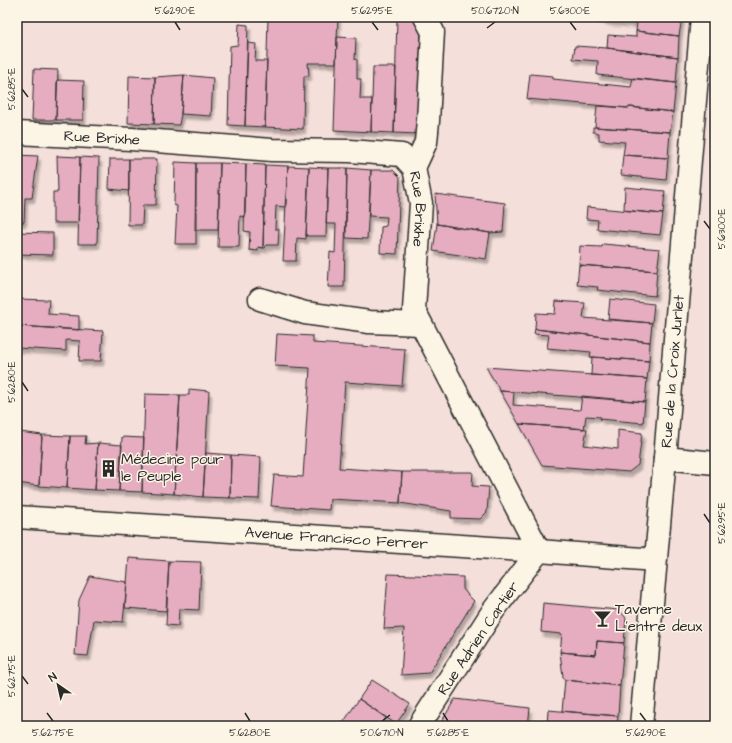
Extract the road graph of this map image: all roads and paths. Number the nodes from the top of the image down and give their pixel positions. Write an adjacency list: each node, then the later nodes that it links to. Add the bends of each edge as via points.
1 (425, 17): 4 (street, via 433,32 428,121 426,142)
2 (702, 17): 7 (street, Rue de la Croix Jurlet)
3 (17, 133): 4 (street, Rue Brixhe, via 272,150 402,155)
4 (414, 168): 6 (street, Rue Brixhe, via 421,203 414,310)
5 (260, 299): 6 (street, via 304,313 369,322)
6 (421, 324): 10 (street, Rue Brixhe)
7 (665, 458): 8 (street); 11 (street, Rue de la Croix Jurlet)
8 (715, 463)
9 (17, 517): 10 (street, Avenue Francisco Ferrer)
10 (540, 551): 11 (street, Avenue Francisco Ferrer); 12 (street, Rue Adrien Cartier, via 493,611)
11 (656, 560): 13 (street, Rue de la Croix Jurlet)
12 (419, 726)
13 (641, 726)

